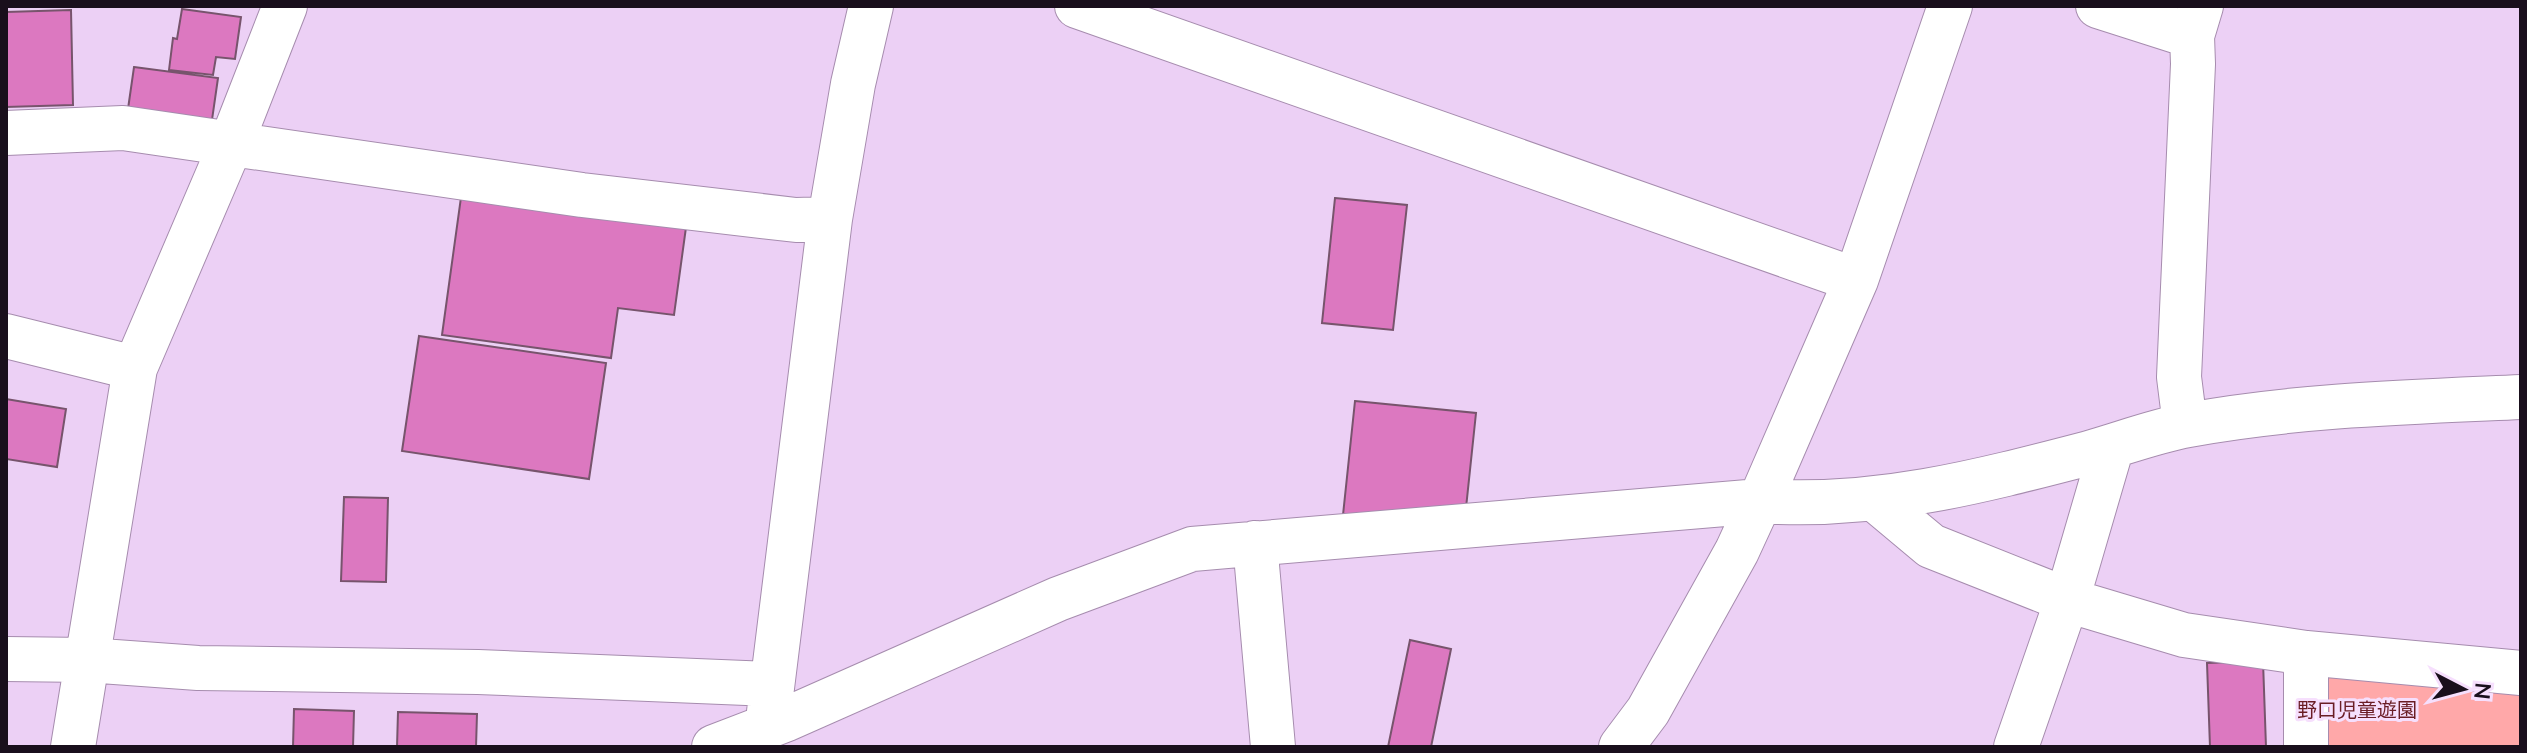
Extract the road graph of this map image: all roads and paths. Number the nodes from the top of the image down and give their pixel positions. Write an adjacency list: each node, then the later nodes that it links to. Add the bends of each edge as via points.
1 (285, 6): 8 (street)
2 (871, 6): 9 (street)
3 (1077, 6): 10 (street)
4 (1950, 6): 10 (street)
5 (2098, 6): 6 (street)
6 (2197, 21): 14 (street, via 2179,377)
7 (6, 133): 8 (street, via 123,128)
8 (231, 144): 9 (street, via 613,198 796,220); 12 (street)
9 (830, 219): 24 (street)
10 (1856, 280): 17 (street)
11 (6, 336): 12 (street)
12 (135, 368): 22 (street)
13 (2521, 397): 14 (street, via 2335,405)
14 (2185, 425): 15 (street)
15 (2112, 446): 16 (street, via 1993,478); 19 (street)
16 (1876, 500): 17 (street); 19 (street, via 1931,546)
17 (1760, 501): 18 (street); 29 (street, via 1648,711)
18 (1255, 543): 25 (street, via 1192,549 1058,599); 28 (street)
19 (2067, 600): 20 (street, via 2184,635); 30 (street)
20 (2306, 653): 23 (street); 31 (street)
21 (6, 659): 22 (street)
22 (87, 660): 24 (street, via 198,668); 26 (street)
23 (2521, 673)
24 (770, 684): 25 (street)
25 (767, 737): 27 (street)
26 (73, 747)
27 (714, 747)
28 (1273, 747)
29 (1621, 747)
30 (2016, 747)
31 (2306, 747)

